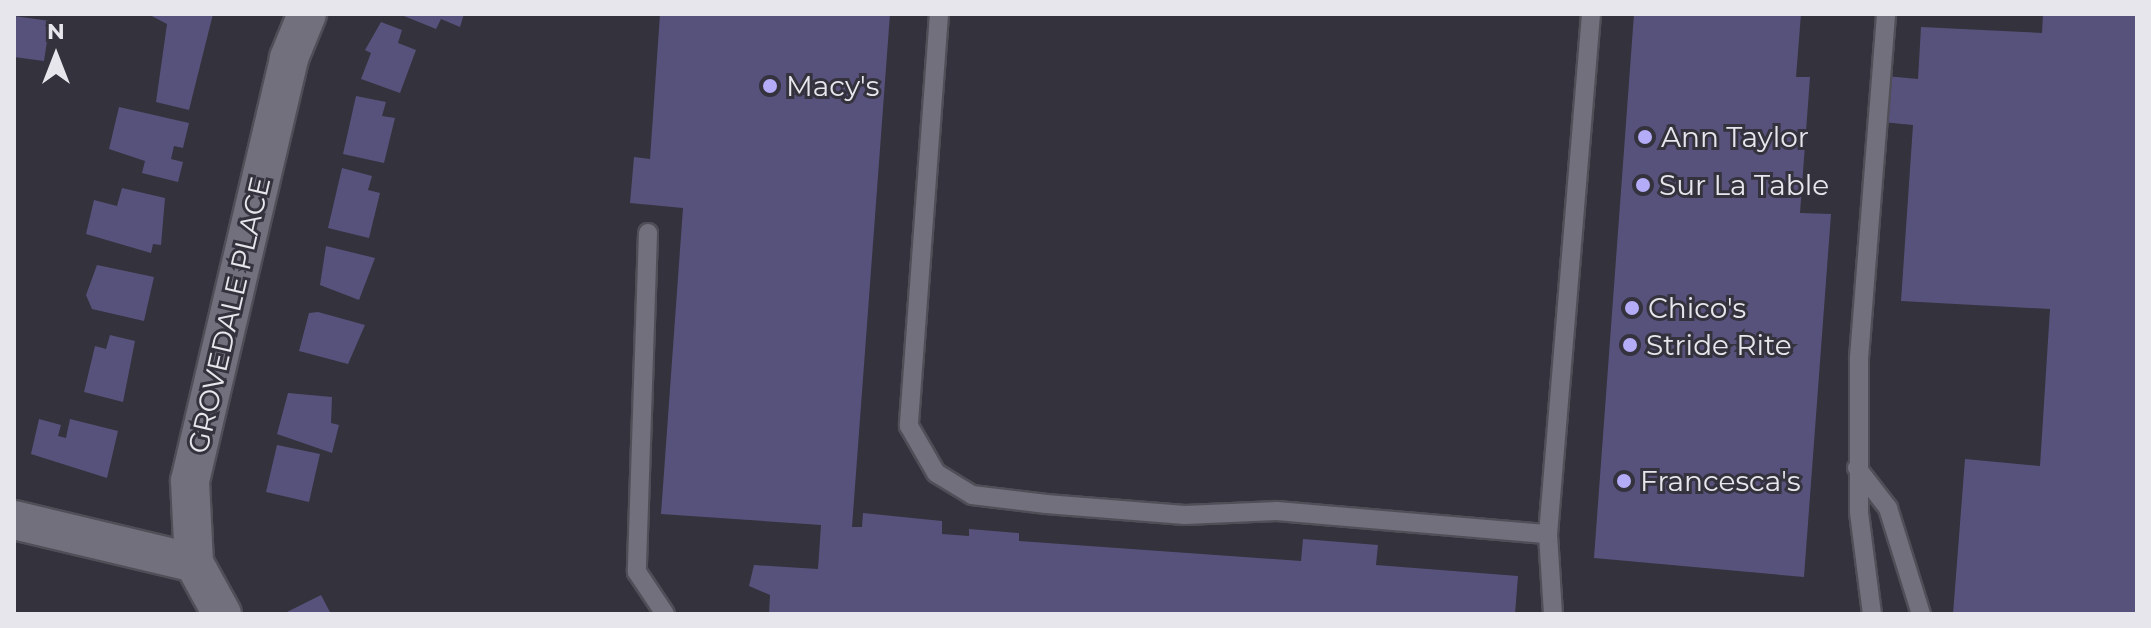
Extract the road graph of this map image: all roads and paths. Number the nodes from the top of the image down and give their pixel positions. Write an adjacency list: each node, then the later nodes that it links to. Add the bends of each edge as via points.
1 (307, 14): 9 (street, GROVEDALE PLACE, via 289,58 190,481)
2 (939, 14): 8 (lane, via 909,426 936,473 972,495 1046,504 1185,515 1277,511)
3 (1591, 14): 8 (lane)
4 (1886, 14): 6 (lane)
5 (648, 233): 11 (lane, via 637,572)
6 (1857, 468): 13 (lane); 14 (lane, via 1888,508)
7 (14, 520): 9 (street)
8 (1548, 534): 12 (lane)
9 (194, 563): 10 (street, GROVEDALE PLACE)
10 (222, 614)
11 (665, 614)
12 (1553, 614)
13 (1872, 614)
14 (1921, 614)

